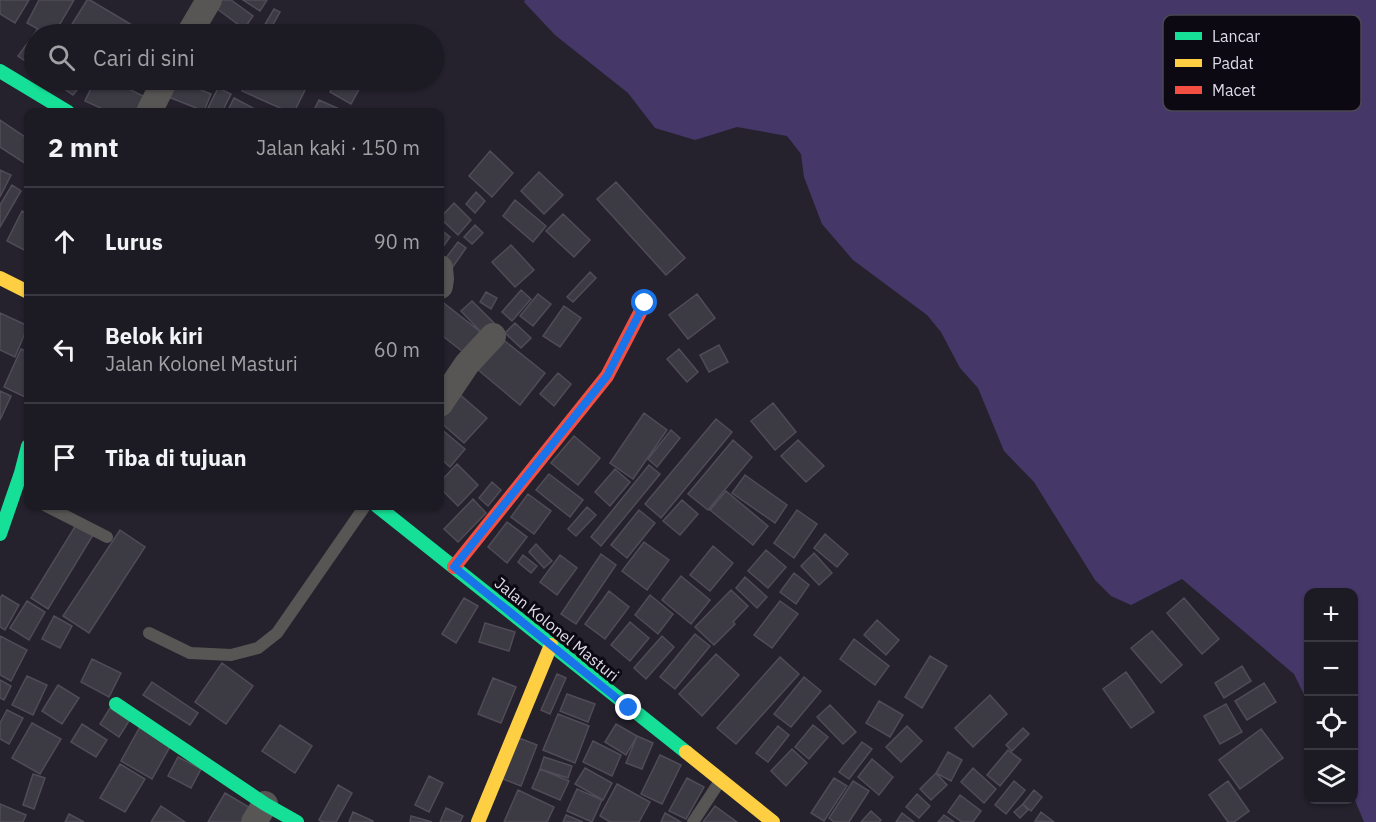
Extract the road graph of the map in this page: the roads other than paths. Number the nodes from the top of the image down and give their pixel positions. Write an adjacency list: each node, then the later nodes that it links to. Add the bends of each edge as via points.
1 (209, 0): 2 (street)
2 (195, 24)
3 (0, 71): 4 (street)
4 (24, 85)
5 (32, 90): 7 (street)
6 (160, 90): 8 (street)
7 (61, 108)
8 (151, 108)
9 (0, 278): 10 (street)
10 (24, 290)
11 (645, 303): 20 (street, via 607,376)
12 (493, 336): 13 (street, via 467,364)
13 (444, 398)
14 (24, 480): 18 (street)
15 (54, 510): 19 (lane)
16 (362, 510): 21 (lane, via 277,633 258,648 231,655 190,652)
17 (382, 510): 20 (street, Jalan Kolonel Masturi)
18 (0, 534)
19 (107, 537)
20 (454, 567): 22 (street, Jalan Kolonel Masturi)
21 (149, 633)
22 (551, 645): 24 (street, Jalan Kolonel Masturi); 27 (street)
23 (116, 704): 25 (street)
24 (721, 780): 28 (lane); 29 (street, Jalan Kolonel Masturi)
25 (260, 813): 26 (street)
26 (297, 822)
27 (478, 822)
28 (693, 822)
29 (773, 822)

